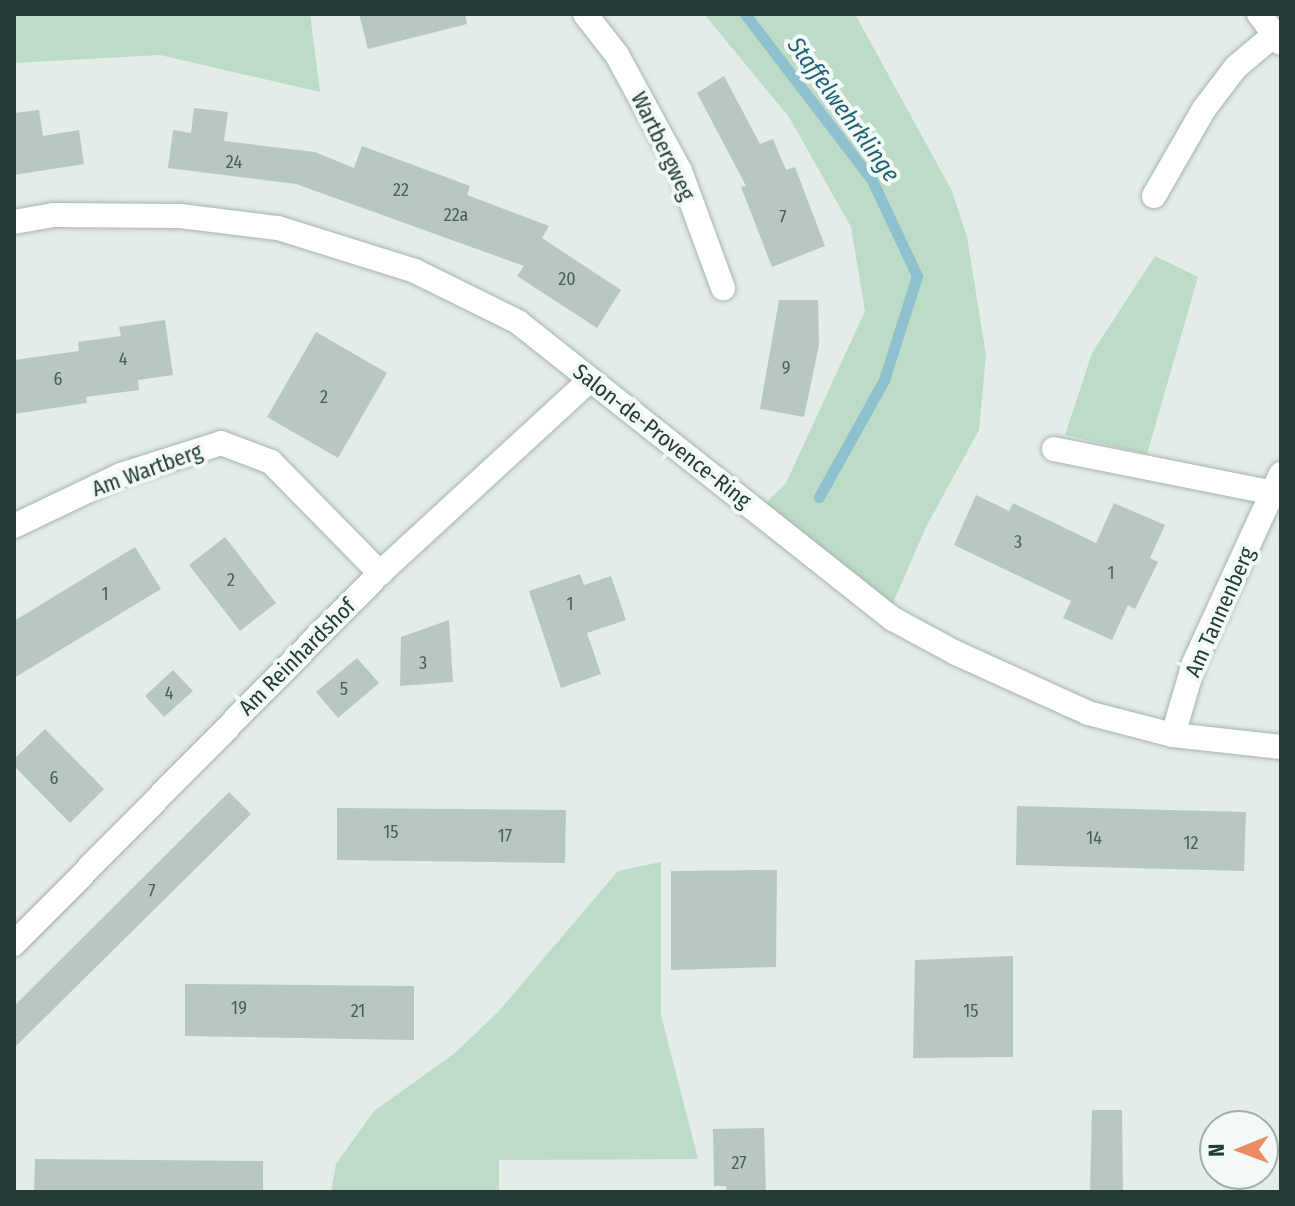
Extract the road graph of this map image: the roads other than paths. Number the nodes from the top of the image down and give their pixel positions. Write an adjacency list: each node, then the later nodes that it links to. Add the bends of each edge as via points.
1 (585, 14): 6 (street, Wartbergweg, via 617,55 680,171)
2 (1259, 14): 3 (street)
3 (1278, 39): 4 (street, via 1236,67 1204,109)
4 (1154, 196)
5 (14, 222): 7 (street, Salon-de-Provence-Ring, via 53,215 180,216 278,228 415,271 518,322)
6 (723, 288)
7 (590, 380): 11 (street, Am Reinhardshof); 12 (street, Salon-de-Provence-Ring, via 893,619 1011,682 1088,713)
8 (1054, 449): 9 (street, Am Tannenberg)
9 (1278, 483): 12 (street, Am Tannenberg, via 1194,663)
10 (14, 526): 11 (street, Am Wartberg, via 121,475 221,443 271,462)
11 (380, 573): 14 (street, Am Reinhardshof)
12 (1173, 735): 13 (street, Salon-de-Provence-Ring)
13 (1281, 747)
14 (14, 944)

